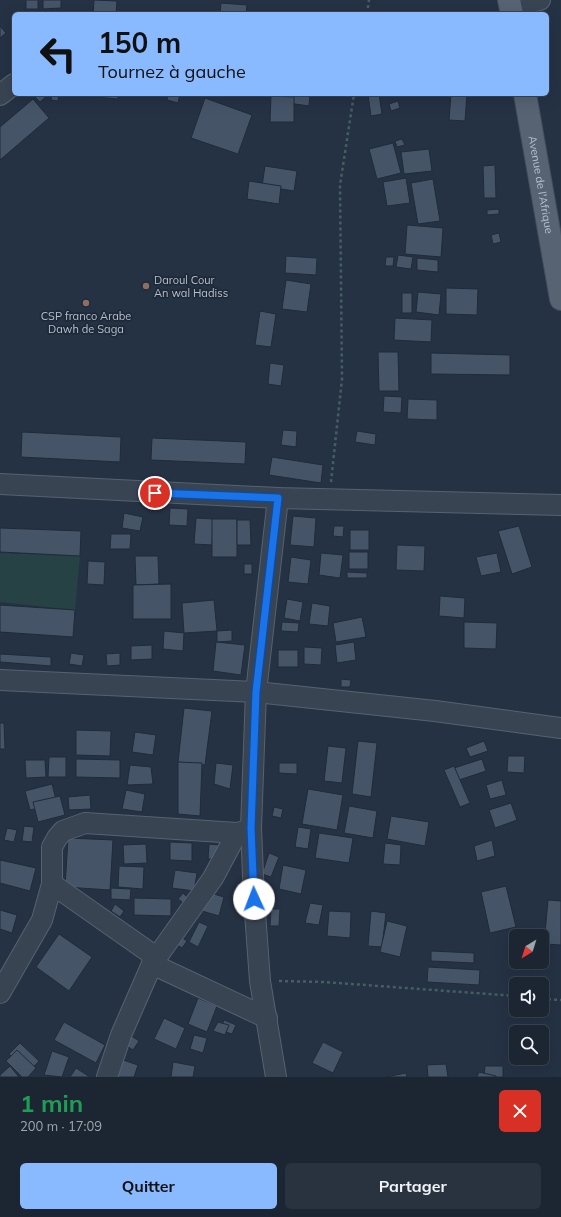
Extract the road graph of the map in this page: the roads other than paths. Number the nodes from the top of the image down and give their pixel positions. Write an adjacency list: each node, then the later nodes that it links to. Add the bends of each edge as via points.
1 (540, 0): 2 (street)
2 (510, 6)
3 (12, 86): 4 (street)
4 (0, 95)
5 (525, 96): 6 (main road, Avenue de l'Afrique)
6 (561, 299)
7 (0, 484): 8 (street)
8 (278, 498): 9 (street); 11 (street)
9 (561, 505)
10 (0, 680): 11 (street)
11 (256, 692): 12 (street, via 435,711); 13 (street)
12 (561, 728)
13 (244, 831): 14 (street, via 79,825 63,831 52,847); 15 (street); 17 (street, via 254,899 260,981)
14 (52, 884): 15 (street); 16 (street, via 42,920)
15 (154, 961): 17 (street); 18 (street, via 121,1035)
16 (0, 993)
17 (267, 1018): 19 (street)
18 (107, 1077)
19 (276, 1077)

